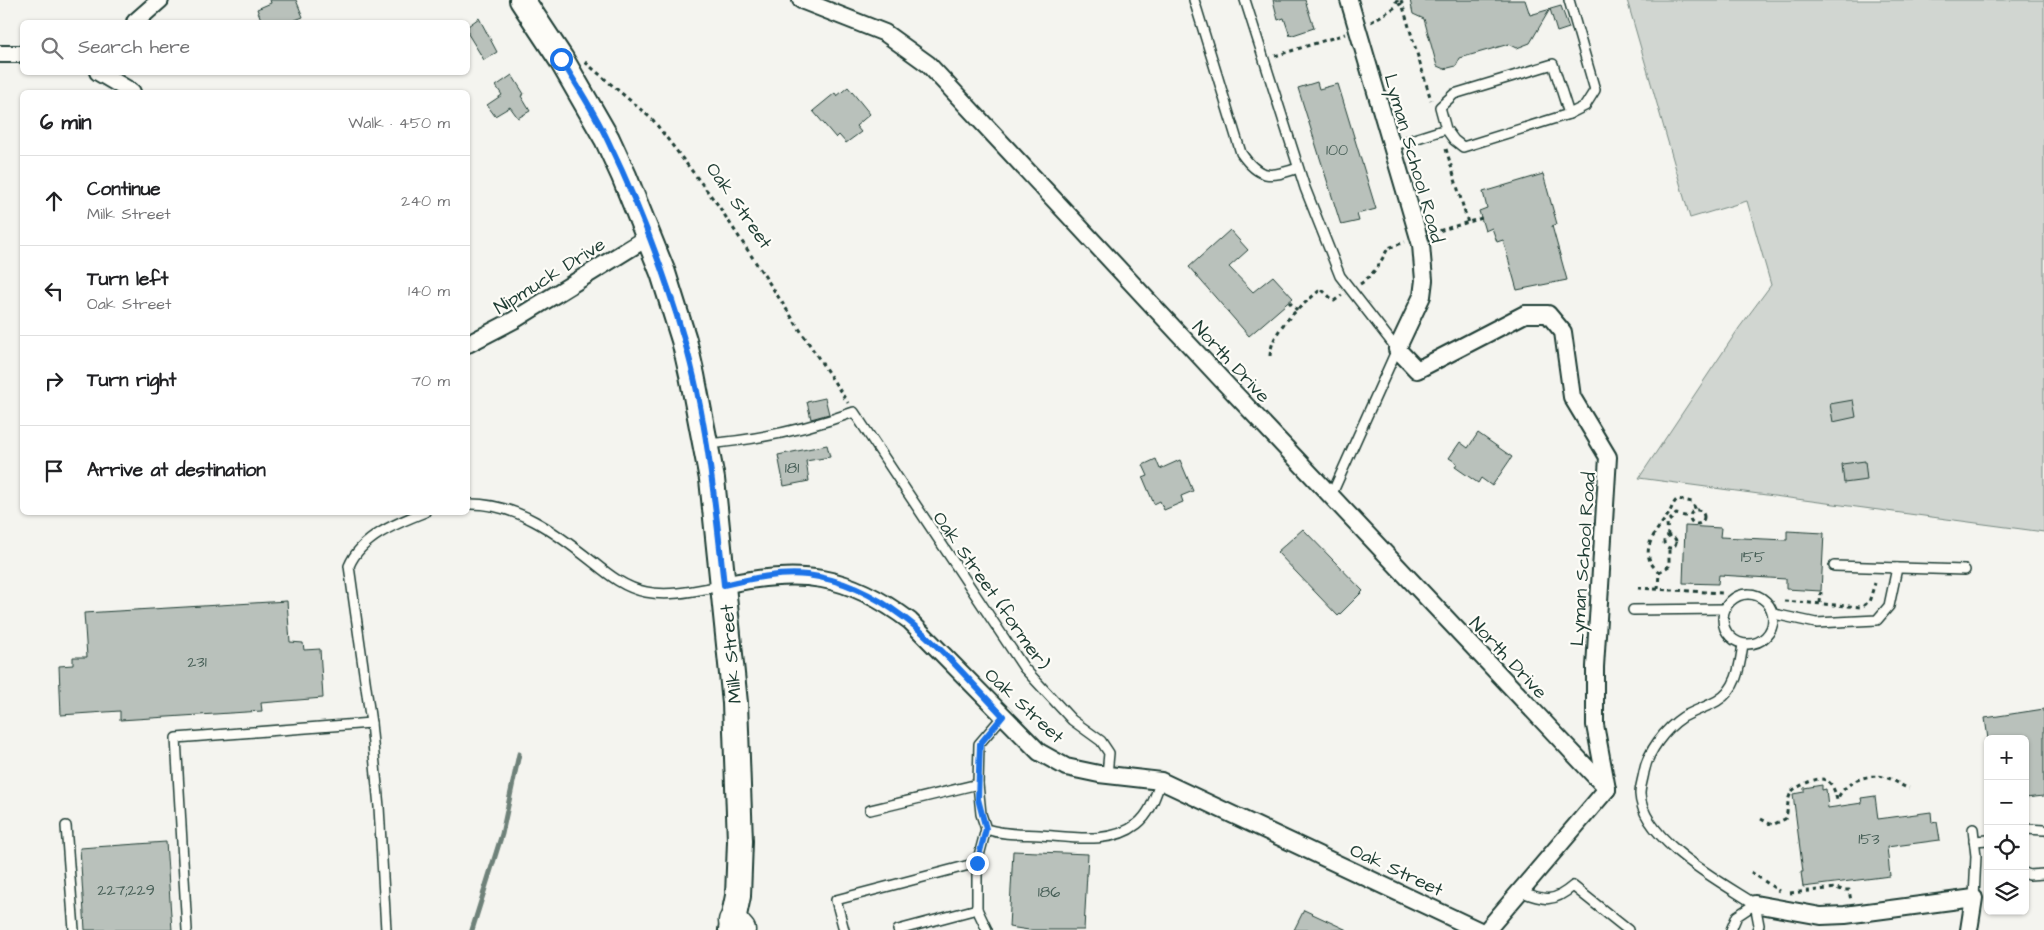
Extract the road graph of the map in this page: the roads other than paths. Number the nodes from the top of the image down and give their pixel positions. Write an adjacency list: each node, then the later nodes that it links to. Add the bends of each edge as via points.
1 (160, 0): 8 (street)
2 (801, 0): 21 (street, North Drive, via 885,33 928,64)
3 (1194, 0): 16 (lane, via 1241,153 1251,166 1266,175)
4 (1244, 0): 16 (lane)
5 (1349, 0): 15 (street, Lyman School Road)
6 (1569, 0): 13 (lane, via 1595,90 1585,106)
7 (526, 1): 17 (main road, Milk Street, via 607,140)
8 (137, 20)
9 (0, 54): 10 (street)
10 (20, 54)
11 (103, 75): 12 (street)
12 (129, 90)
13 (1569, 114): 14 (lane, via 1463,147); 14 (lane, via 1553,64 1454,94 1440,107)
14 (1446, 129): 15 (lane)
15 (1392, 146): 19 (street, Lyman School Road, via 1412,240 1423,262 1422,296)
16 (1298, 168): 19 (lane, via 1340,276)
17 (650, 236): 18 (street, Nipmuck Drive, via 514,320); 20 (main road, Milk Street, via 684,340)
18 (470, 343)
19 (1397, 349): 21 (lane); 37 (street, Lyman School Road, via 1417,370 1525,314 1548,314 1563,332 1572,397 1608,457 1595,667 1595,725)
20 (706, 444): 27 (main road, Milk Street); 34 (lane, Oak Street (former), via 799,429 854,412 1024,668 1072,720 1101,741 1109,753)
21 (1331, 496): 37 (street, North Drive)
22 (470, 504): 27 (lane, via 522,514 550,530 618,582 645,592 685,591)
23 (418, 515): 33 (lane, via 362,546 349,566)
24 (1834, 566): 25 (lane)
25 (1897, 568): 26 (lane); 30 (lane, via 1888,606 1877,620 1816,623)
26 (1965, 570)
27 (724, 585): 32 (street, Oak Street, via 806,575 864,591 910,621); 53 (main road, Milk Street, via 735,703 740,818)
28 (1725, 609): 29 (lane); 30 (lane, via 1735,597 1751,594 1766,600); 31 (lane, via 1723,624 1726,631)
29 (1632, 610)
30 (1774, 614): 31 (lane, via 1774,622 1766,637 1752,645)
31 (1743, 644): 51 (lane, via 1738,676 1720,699 1682,718 1659,740 1646,760 1640,794 1644,809 1657,831 1676,852)
32 (1003, 716): 34 (street, Oak Street, via 1039,752 1066,767); 36 (lane, via 980,744)
33 (371, 722): 55 (lane, via 176,738); 56 (lane)
34 (1107, 775): 35 (street, Oak Street)
35 (1162, 781): 41 (lane, via 1149,811 1124,832 1082,838); 60 (street, Oak Street)
36 (978, 784): 38 (lane); 41 (lane)
37 (1607, 789): 49 (street)
38 (870, 810)
39 (66, 826): 54 (lane)
40 (1973, 828): 45 (lane)
41 (986, 829): 46 (lane)
42 (2029, 829): 43 (lane)
43 (2044, 830)
44 (1984, 840): 45 (lane)
45 (1974, 841): 50 (lane)
46 (977, 863): 52 (lane); 57 (lane, via 836,900)
47 (2044, 874): 48 (lane)
48 (2029, 875)
49 (1519, 891): 61 (street); 62 (lane, via 1543,900 1560,897 1573,886)
50 (1974, 898): 51 (street, via 1821,916); 65 (street)
51 (1755, 904): 63 (lane, via 1737,916); 64 (lane)
52 (977, 908): 58 (lane); 59 (lane)
53 (735, 927)
54 (74, 930)
55 (187, 930)
56 (386, 930)
57 (844, 930)
58 (898, 930)
59 (987, 930)
60 (1478, 930)
61 (1487, 930)
62 (1628, 930)
63 (1731, 930)
64 (1757, 930)
65 (1969, 930)

